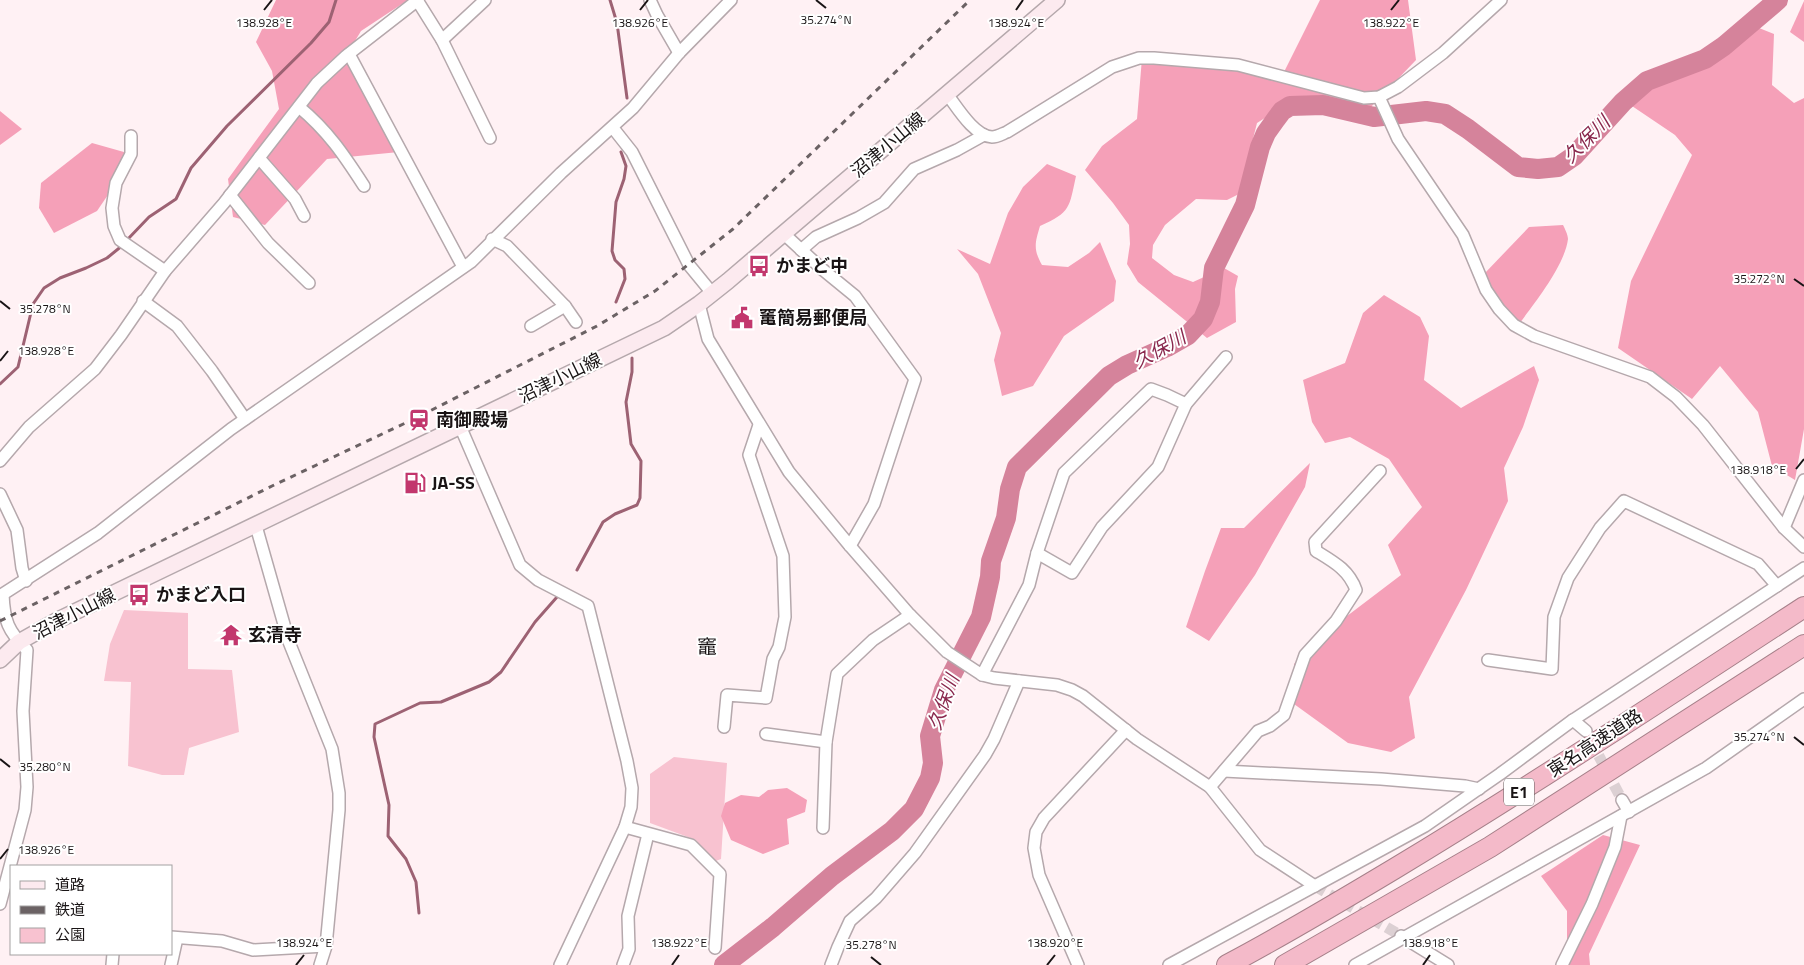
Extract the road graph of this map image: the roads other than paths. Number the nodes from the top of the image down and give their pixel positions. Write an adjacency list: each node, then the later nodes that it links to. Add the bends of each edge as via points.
1 (418, 0): 7 (street); 9 (street)
2 (485, 0): 7 (street)
3 (650, 0): 8 (street)
4 (731, 0): 8 (street)
5 (1056, 0): 10 (main road, 沼津小山線)
6 (1501, 0): 11 (street, via 1444,53)
7 (442, 40): 16 (street)
8 (679, 53): 13 (street)
9 (349, 54): 12 (street, via 317,83); 24 (street)
10 (947, 94): 14 (street, via 971,125); 21 (main road, 沼津小山線)
11 (1380, 98): 14 (street, via 1364,98 1238,65 1139,58 1112,67 1007,132 994,137); 43 (street, via 1398,139 1463,235 1486,290 1509,320 1534,336 1650,377 1703,424)
12 (299, 106): 17 (street); 18 (street, via 339,147)
13 (613, 128): 22 (street); 27 (street, via 632,152 689,265)
14 (984, 135): 23 (street, via 914,169 884,203 816,237)
15 (131, 136): 25 (street, via 131,154 116,183 112,208 114,226 124,243)
16 (490, 138)
17 (259, 158): 19 (street); 20 (street, via 296,200)
18 (364, 186)
19 (230, 195): 25 (street); 26 (street, via 268,243)
20 (304, 216)
21 (783, 233): 23 (street); 27 (main road, 沼津小山線)
22 (492, 239): 24 (street); 30 (street, via 507,246)
23 (801, 250): 44 (street, via 855,296 915,379 874,504)
24 (463, 267): 35 (street)
25 (165, 271): 28 (street)
26 (309, 283)
27 (712, 293): 29 (main road, 沼津小山線)
28 (143, 301): 35 (street, via 177,326); 38 (street, via 95,368 29,427)
29 (700, 304): 36 (street, via 708,339); 37 (main road, 沼津小山線, via 664,328)
30 (565, 306): 31 (street); 32 (street)
31 (576, 322)
32 (531, 326)
33 (1226, 357): 34 (street)
34 (1186, 404): 46 (street, via 1151,389 1064,473); 46 (street, via 1158,466 1102,527 1072,573)
35 (245, 419): 48 (street, via 98,533)
36 (759, 425): 44 (street, via 789,472); 61 (street, via 749,455 783,556 785,616 766,698 727,695)
37 (460, 426): 42 (main road, 沼津小山線); 71 (street, via 520,565 538,580 588,606 632,788)
38 (0, 461)
39 (1380, 471): 66 (street, via 1316,542 1316,552 1341,566 1356,590 1336,621 1305,655 1284,715 1258,731)
40 (1804, 480): 43 (street)
41 (0, 494): 48 (street, via 16,530)
42 (256, 526): 53 (main road, 沼津小山線, via 58,620); 80 (street, via 289,642 332,749 339,810)
43 (1784, 528): 45 (street)
44 (850, 546): 52 (street)
45 (1804, 546)
46 (1037, 553): 57 (street, via 1030,585)
47 (1804, 568): 49 (street)
48 (26, 580): 50 (street)
49 (1776, 586): 56 (street, via 1758,564 1624,501 1600,528 1568,578 1554,617 1552,669); 60 (street)
50 (2, 594): 53 (street, via 11,634)
51 (1804, 607): 89 (highway, 東名高速道路 / E1, via 1476,820 1301,925)
52 (910, 614): 57 (street, via 948,652); 65 (street, via 873,640 837,674)
53 (19, 642): 55 (main road, 沼津小山線); 74 (street, via 27,650 23,711 27,787)
54 (1804, 646): 90 (highway, 東名高速道路 / E1, via 1490,846)
55 (0, 660)
56 (1488, 660)
57 (982, 675): 58 (street)
58 (1018, 681): 62 (street, via 1072,690); 86 (street, via 985,756 915,853 876,898 850,921)
59 (1804, 699): 70 (street, via 1706,768)
60 (1573, 720): 63 (street); 68 (street)
61 (724, 727)
62 (1126, 730): 67 (street); 87 (street, via 1044,818 1036,832 1034,848 1039,875)
63 (1586, 731)
64 (766, 734): 65 (street)
65 (826, 742): 72 (street)
66 (1224, 771): 67 (street); 68 (street, via 1381,779)
67 (1210, 787): 76 (street, via 1260,850)
68 (1478, 789): 76 (street, via 1425,826)
69 (1622, 800): 70 (street)
70 (1625, 814): 78 (street); 93 (street, via 1599,888)
71 (625, 827): 73 (street); 84 (street)
72 (823, 828)
73 (648, 834): 81 (street, via 691,845 720,874); 85 (street, via 628,916 629,949)
74 (12, 865)
75 (10, 872): 77 (street)
76 (1314, 886): 88 (street)
77 (0, 904)
78 (1402, 936): 91 (street); 92 (street)
79 (174, 937): 80 (street, via 222,941 253,950); 82 (street)
80 (326, 946): 83 (street)
81 (715, 948)
82 (171, 965)
83 (320, 965)
84 (560, 965)
85 (623, 965)
86 (831, 965)
87 (1078, 965)
88 (1169, 965)
89 (1227, 965)
90 (1285, 965)
91 (1355, 965)
92 (1448, 965)
93 (1562, 965)

